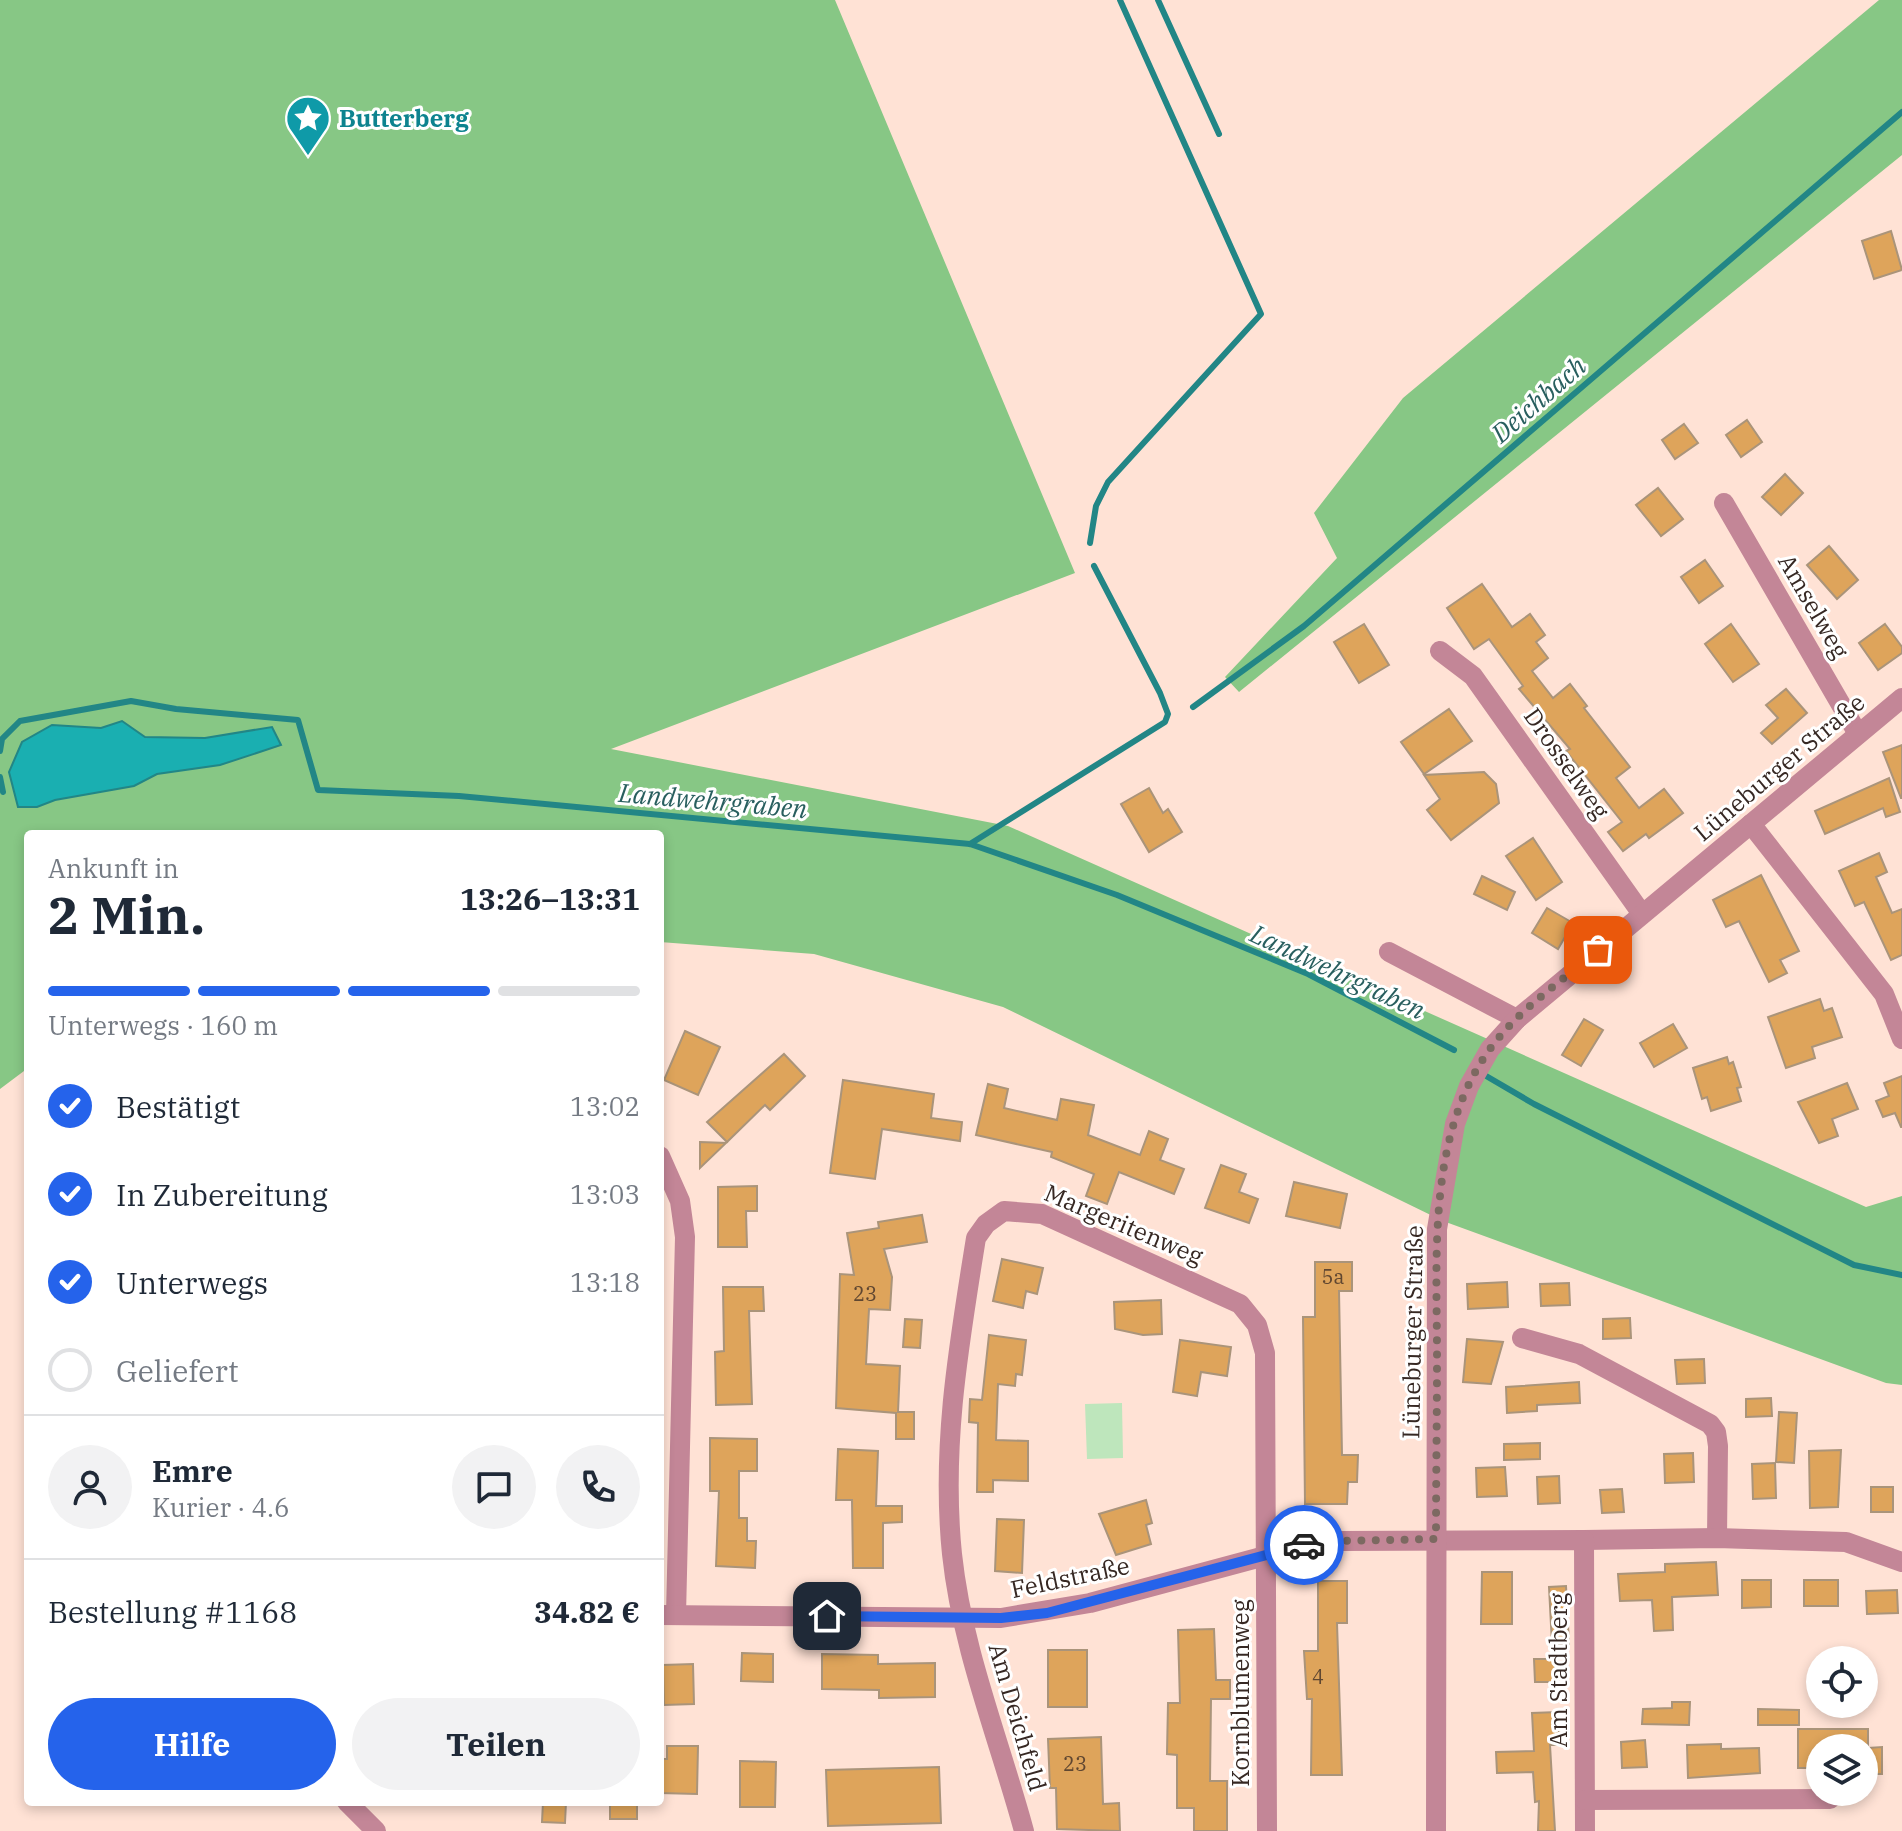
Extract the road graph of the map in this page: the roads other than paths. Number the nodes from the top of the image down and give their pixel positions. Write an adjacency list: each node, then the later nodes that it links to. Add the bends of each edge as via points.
1 (1724, 503): 4 (street, Amselweg)
2 (1440, 651): 6 (street, Drosselweg, via 1473,676)
3 (1902, 698): 4 (street, Lüneburger Straße)
4 (1858, 734): 5 (street, Lüneburger Straße)
5 (1751, 824): 6 (street, Lüneburger Straße); 9 (street, via 1884,994)
6 (1642, 914): 8 (street, Lüneburger Straße)
7 (1389, 952): 8 (street)
8 (1517, 1019): 13 (street, Lüneburger Straße, via 1490,1049 1469,1086 1445,1171 1437,1229)
9 (1902, 1039)
10 (664, 1165): 17 (street, via 680,1201 685,1237)
11 (1522, 1338): 12 (street, via 1579,1354 1710,1424 1718,1446)
12 (1717, 1538): 14 (street); 16 (street, via 1846,1542)
13 (1436, 1539): 14 (street); 15 (street, Feldstraße, via 1341,1541); 25 (street, Lüneburger Straße)
14 (1584, 1540): 20 (street, Am Stadtberg)
15 (1264, 1554): 18 (street, Feldstraße, via 1047,1613); 18 (street, Margeritenweg, via 1265,1353 1249,1314 1240,1304 1082,1230 1042,1214 1004,1211 976,1238 952,1389 949,1488); 24 (street, Kornblumenweg)
16 (1902, 1562)
17 (668, 1615): 18 (street, Feldstraße)
18 (964, 1618): 23 (street, Am Deichfeld)
19 (1806, 1799): 20 (street)
20 (1585, 1800): 26 (street, Am Stadtberg)
21 (351, 1806): 22 (street)
22 (376, 1831)
23 (1024, 1831)
24 (1267, 1831)
25 (1436, 1831)
26 (1585, 1831)

